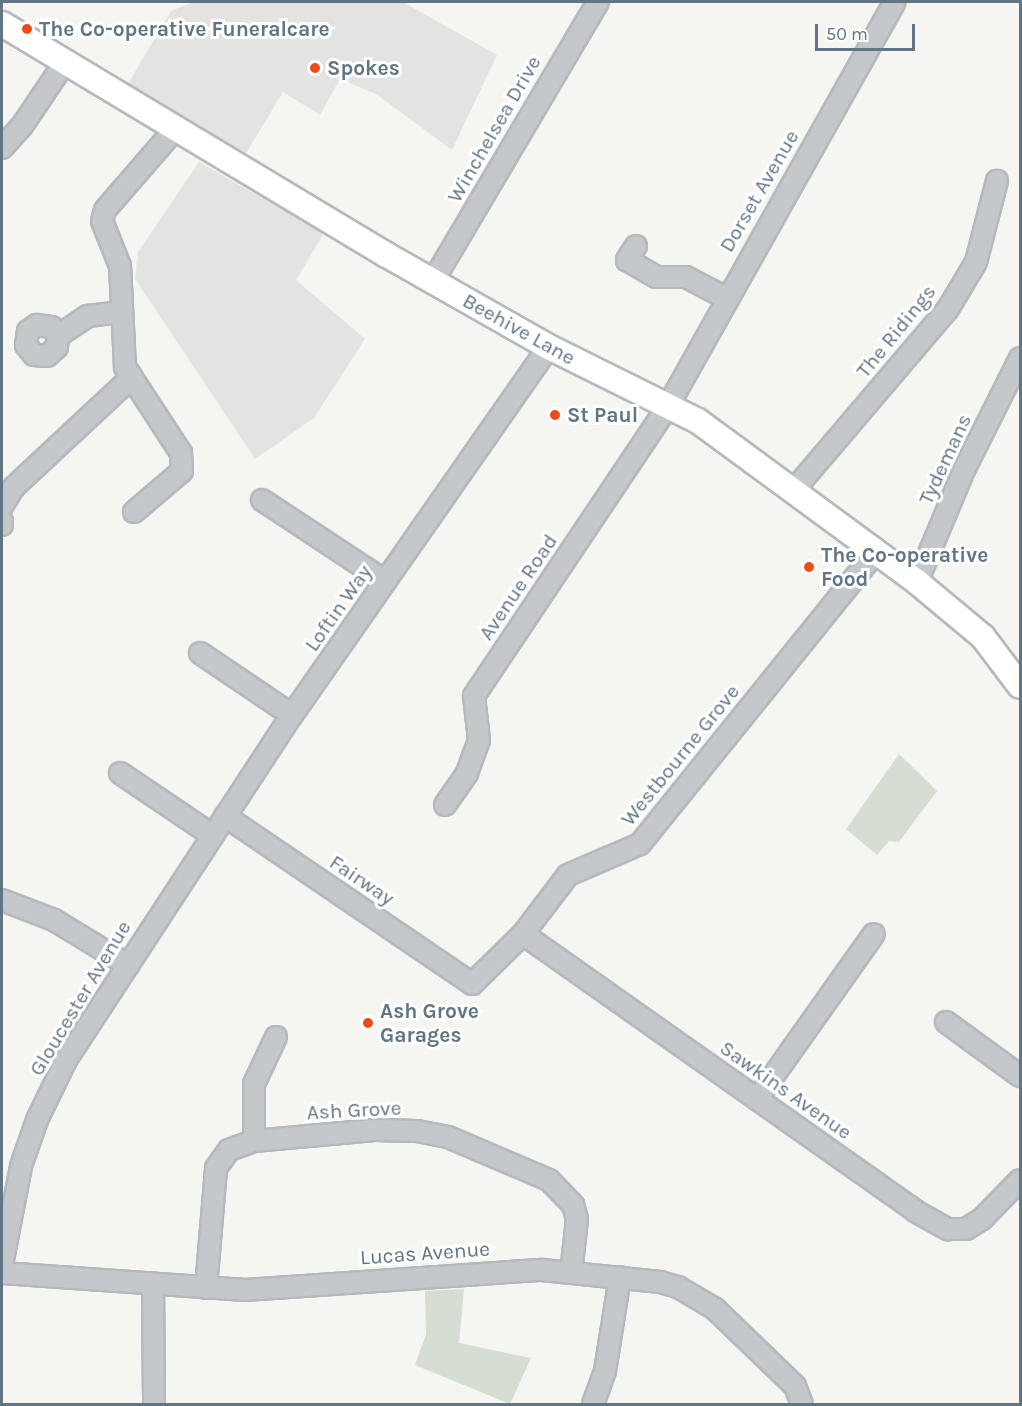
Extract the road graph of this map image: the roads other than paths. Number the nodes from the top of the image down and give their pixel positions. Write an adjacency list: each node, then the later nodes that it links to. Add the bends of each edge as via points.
1 (598, 2): 9 (street, Winchelsea Drive)
2 (895, 2): 10 (street, Dorset Avenue)
3 (2, 24): 4 (main road, Beehive Lane)
4 (65, 62): 5 (main road, Beehive Lane); 6 (street, via 22,126)
5 (176, 128): 9 (main road, Beehive Lane); 11 (street, via 105,210 103,231 120,266)
6 (2, 148)
7 (997, 181): 17 (street, The Ridings, via 976,262 948,309)
8 (636, 246): 10 (street, via 627,260 656,277 686,277)
9 (433, 281): 13 (main road, Beehive Lane)
10 (726, 298): 16 (street, Dorset Avenue)
11 (122, 312): 12 (street, via 88,316); 15 (street, via 125,367)
12 (58, 336)
13 (549, 347): 16 (main road, Beehive Lane); 22 (street, Loftin Way)
14 (1020, 358): 23 (street, Tydemans, via 965,468)
15 (132, 377): 19 (street, via 14,487); 20 (street, via 181,453 182,471)
16 (668, 406): 17 (main road, Beehive Lane, via 698,421); 28 (street, Avenue Road, via 474,696 479,740 467,773)
17 (793, 491): 21 (main road, Beehive Lane)
18 (262, 500): 22 (street)
19 (2, 506)
20 (134, 512)
21 (876, 551): 23 (main road, Beehive Lane); 33 (street, Westbourne Grove, via 640,844 568,875)
22 (385, 582): 26 (street, Loftin Way)
23 (916, 582): 25 (main road, Beehive Lane, via 983,637)
24 (200, 652): 26 (street)
25 (1017, 672)
26 (292, 715): 29 (street, Loftin Way)
27 (120, 773): 30 (street)
28 (445, 805)
29 (225, 816): 30 (street, Loftin Way); 36 (street, Fairway)
30 (212, 835): 31 (street, Loftin Way)
31 (170, 898): 35 (street, Gloucester Avenue)
32 (2, 900): 35 (street, via 37,912)
33 (523, 934): 36 (street, Westbourne Grove); 40 (street, Sawkins Avenue)
34 (874, 934): 40 (street)
35 (128, 965): 43 (street, Gloucester Avenue, via 66,1060 37,1120 9,1212)
36 (472, 984)
37 (946, 1022): 39 (street)
38 (276, 1037): 41 (street, via 254,1084)
39 (1020, 1076)
40 (757, 1099): 42 (street, Sawkins Avenue, via 948,1229 966,1229 982,1219)
41 (254, 1141): 45 (street, Ash Grove, via 394,1130 448,1137 474,1146 549,1180 568,1198 577,1220); 48 (street, Ash Grove, via 229,1150 216,1168)
42 (1020, 1180)
43 (2, 1265)
44 (2, 1273): 47 (street, Lucas Avenue)
45 (571, 1273): 46 (street, Lucas Avenue); 48 (street, Lucas Avenue, via 517,1270 245,1290)
46 (620, 1277): 50 (street, via 605,1371); 51 (street, Lucas Avenue, via 660,1282 704,1300 795,1386)
47 (153, 1284): 48 (street, Lucas Avenue); 49 (street)
48 (206, 1288)
49 (154, 1404)
50 (593, 1404)
51 (802, 1404)

